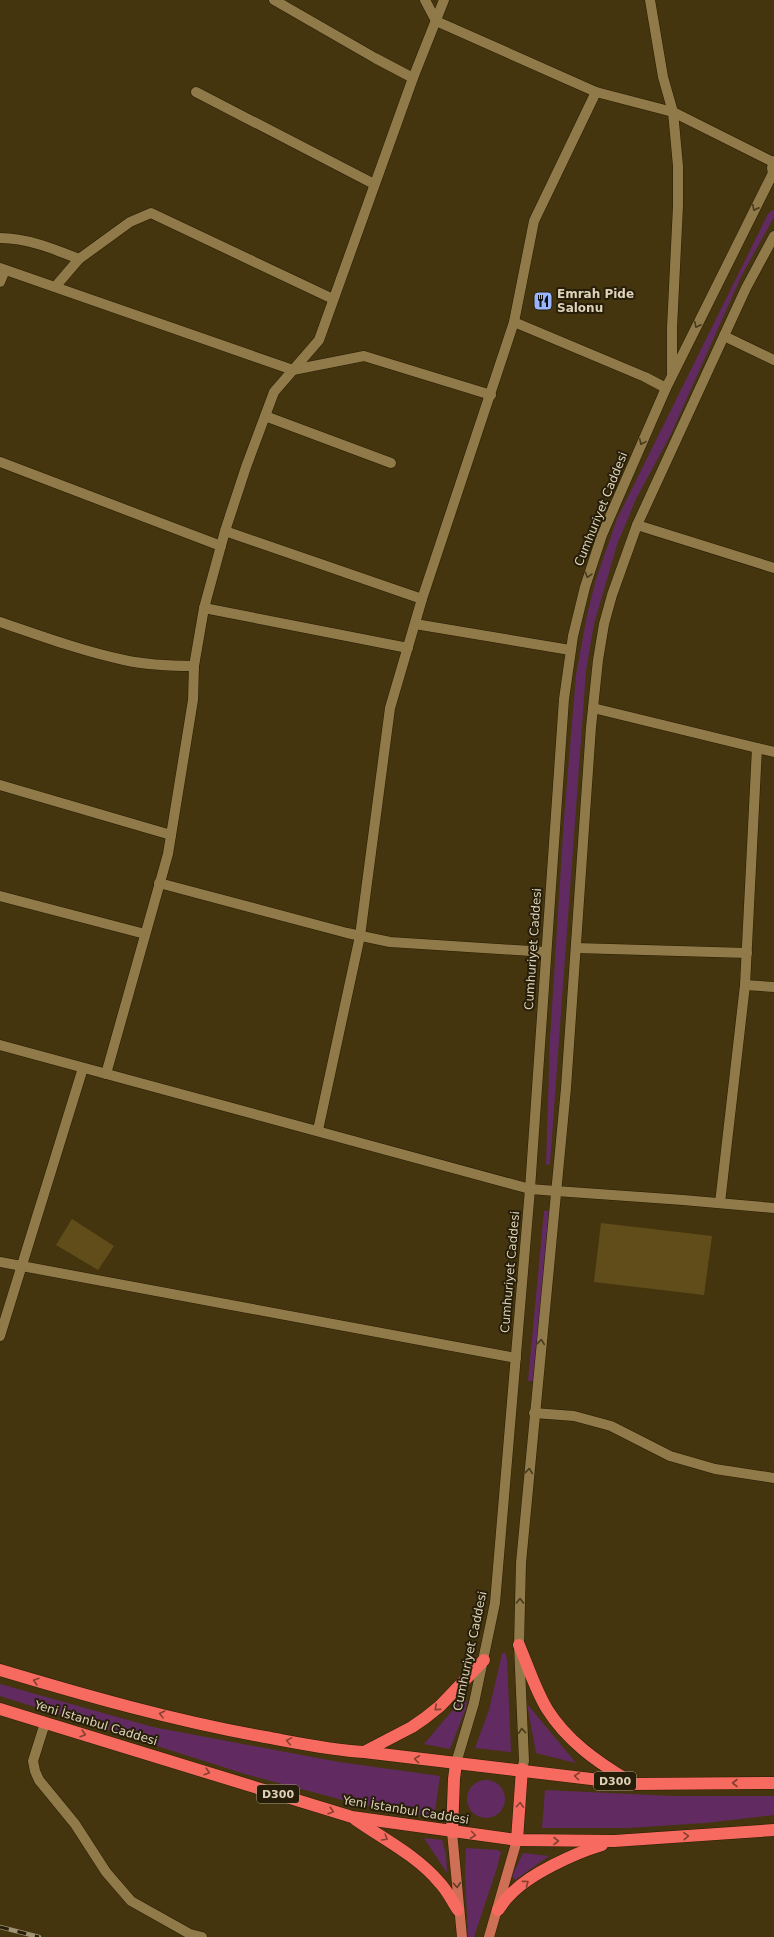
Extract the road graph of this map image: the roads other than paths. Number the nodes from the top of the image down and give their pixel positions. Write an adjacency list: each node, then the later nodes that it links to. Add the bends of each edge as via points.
1 (274, 0): 6 (street)
2 (425, 0): 5 (street)
3 (444, 0): 5 (street)
4 (651, 1): 9 (street, via 663,77)
5 (436, 21): 6 (street); 8 (street)
6 (413, 78): 12 (street)
7 (196, 92): 12 (street)
8 (596, 92): 9 (street); 20 (street, via 534,221)
9 (673, 112): 10 (street); 24 (street, via 678,166 678,206)
10 (774, 161): 11 (street, Cumhuriyet Caddesi)
11 (773, 176): 24 (street, Cumhuriyet Caddesi, one-way to 24)
12 (374, 184): 19 (street)
13 (774, 236): 21 (street)
14 (0, 238): 15 (street, via 49,247)
15 (79, 259): 18 (street); 19 (street, via 130,222 151,213)
16 (3, 269): 17 (street); 18 (street)
17 (0, 282)
18 (55, 287): 23 (street)
19 (333, 299): 23 (street, via 319,340)
20 (514, 322): 25 (street); 26 (street)
21 (724, 336): 22 (street); 30 (street)
22 (774, 360)
23 (293, 370): 26 (street, via 364,356); 27 (street, via 274,392)
24 (672, 375): 25 (street, Cumhuriyet Caddesi)
25 (666, 388): 39 (street, Cumhuriyet Caddesi, one-way to 39, via 602,535 585,587)
26 (491, 394): 34 (street)
27 (265, 416): 29 (street); 31 (street)
28 (0, 462): 32 (street)
29 (390, 463)
30 (637, 525): 33 (street); 41 (street, via 604,624)
31 (225, 531): 32 (street); 34 (street)
32 (221, 546): 35 (street)
33 (774, 568)
34 (422, 599): 37 (street)
35 (204, 608): 38 (street); 40 (street)
36 (0, 622): 40 (street, via 124,660 154,665)
37 (415, 624): 38 (street); 39 (street)
38 (408, 648): 49 (street, via 390,708)
39 (570, 650): 51 (street, Cumhuriyet Caddesi, via 564,699)
40 (194, 666): 45 (street, via 193,700)
41 (593, 708): 42 (street); 50 (street)
42 (757, 748): 43 (street); 52 (street)
43 (774, 752)
44 (0, 785): 45 (street)
45 (171, 835): 46 (street)
46 (160, 883): 48 (street); 49 (street)
47 (0, 896): 48 (street)
48 (145, 934): 57 (street)
49 (360, 936): 51 (street, via 390,942); 58 (street)
50 (576, 948): 52 (street); 60 (street)
51 (546, 952): 59 (street, Cumhuriyet Caddesi)
52 (746, 953): 53 (street)
53 (745, 985): 54 (street); 61 (street)
54 (774, 987)
55 (0, 1045): 56 (street)
56 (83, 1068): 57 (street); 64 (street)
57 (106, 1074): 58 (street)
58 (318, 1130): 59 (street)
59 (530, 1189): 60 (street); 66 (street, Cumhuriyet Caddesi)
60 (556, 1191): 61 (street); 67 (street, one-way to 60)
61 (720, 1203): 62 (street)
62 (774, 1208)
63 (0, 1262): 64 (street)
64 (21, 1266): 65 (street); 66 (street)
65 (0, 1336)
66 (516, 1358): 70 (street, Cumhuriyet Caddesi, via 495,1603)
67 (534, 1413): 68 (street, via 574,1416 611,1426 670,1456 715,1469); 69 (street, one-way to 67, via 521,1563)
68 (774, 1478)
69 (519, 1645): 76 (street, one-way to 69, via 524,1761); 78 (highway, via 536,1688 558,1724 584,1751)
70 (484, 1660): 74 (highway, one-way to 74, via 425,1718); 75 (street, Cumhuriyet Caddesi)
71 (0, 1670): 74 (highway, Yeni İstanbul Caddesi / D300, one-way to 71, via 340,1751 214,1728)
72 (0, 1709): 73 (highway, Yeni İstanbul Caddesi / D300)
73 (45, 1723): 79 (highway, Yeni İstanbul Caddesi / D300, one-way to 79); 86 (street, via 33,1761 35,1771 39,1780 75,1824 106,1872 131,1901 190,1934)
74 (364, 1752): 75 (highway, Yeni İstanbul Caddesi / D300, one-way to 74)
75 (456, 1763): 76 (highway, Yeni İstanbul Caddesi / D300); 81 (highway)
76 (522, 1769): 78 (highway, Yeni İstanbul Caddesi / D300, one-way to 76); 82 (highway, one-way to 76)
77 (774, 1783): 78 (highway, Yeni İstanbul Caddesi / D300, one-way to 78)
78 (633, 1784)
79 (352, 1817): 81 (highway, Yeni İstanbul Caddesi / D300); 84 (highway, one-way to 84, via 397,1846 422,1866 440,1882)
80 (774, 1830): 83 (highway, Yeni İstanbul Caddesi / D300, one-way to 80)
81 (452, 1832): 82 (highway, Yeni İstanbul Caddesi / D300, one-way to 82); 84 (main road, one-way to 84)
82 (517, 1840): 83 (highway, Yeni İstanbul Caddesi / D300, one-way to 83); 85 (main road)
83 (614, 1841): 85 (highway, one-way to 83, via 510,1894 534,1877 583,1851)
84 (458, 1910): 87 (main road)
85 (498, 1910): 88 (main road)
86 (202, 1937)
87 (462, 1937)
88 (490, 1937)

